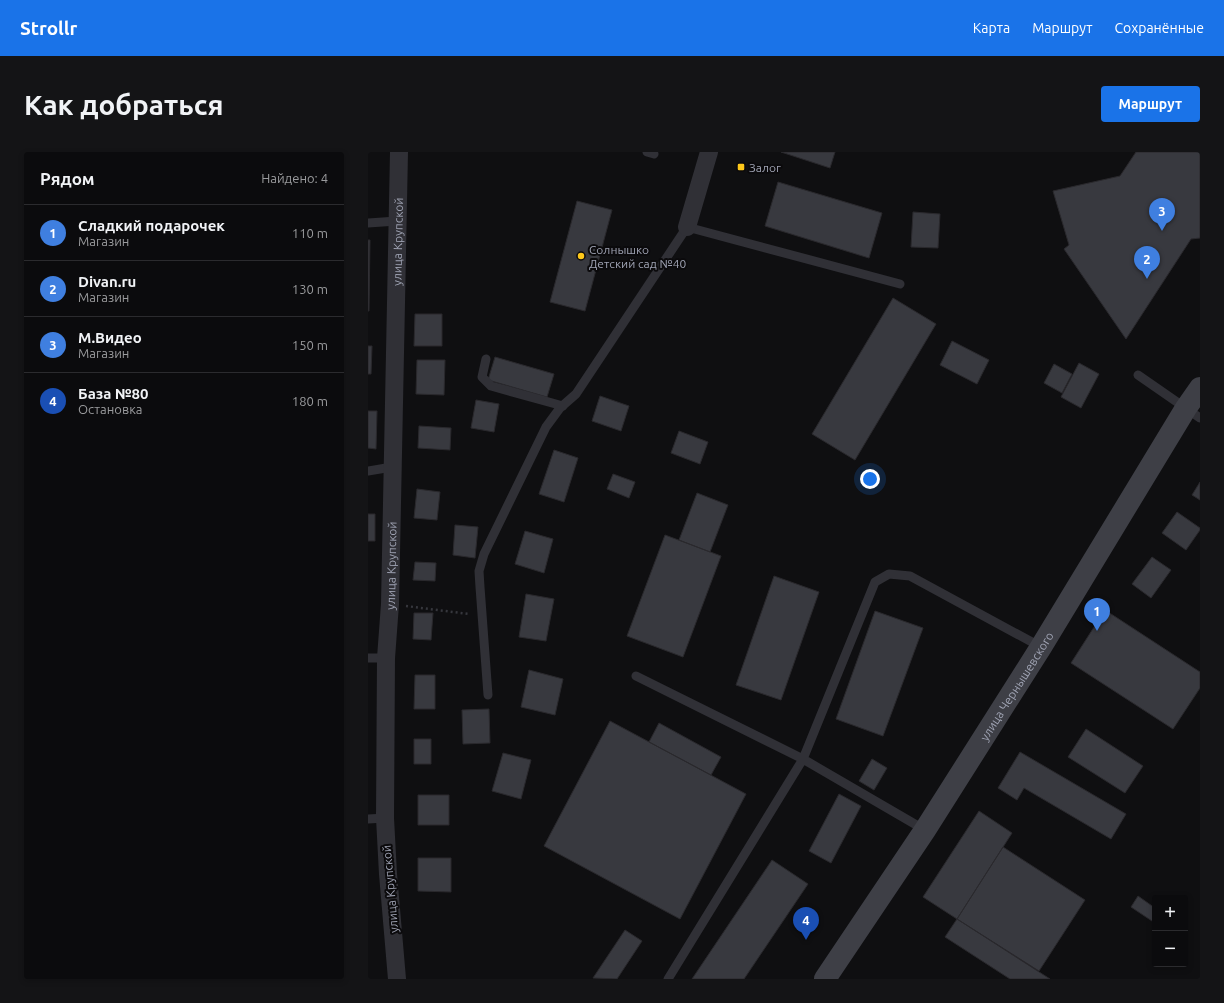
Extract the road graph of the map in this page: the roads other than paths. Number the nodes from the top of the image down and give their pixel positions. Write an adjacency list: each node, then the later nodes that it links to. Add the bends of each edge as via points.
1 (399, 152): 3 (street, улица Крупской)
2 (709, 152): 5 (street)
3 (397, 221): 4 (lane); 12 (street, улица Крупской)
4 (368, 223)
5 (687, 227): 6 (lane); 10 (lane, via 576,394)
6 (900, 284)
7 (486, 359): 10 (lane, via 482,377 491,386)
8 (1138, 375): 11 (lane)
9 (1200, 388): 11 (main road, улица Чернышевского)
10 (563, 406): 18 (lane, via 546,427 484,554 479,571)
11 (1193, 413): 14 (main road, улица Чернышевского)
12 (392, 467): 13 (lane); 16 (street, улица Крупской, via 390,604)
13 (368, 471)
14 (1041, 647): 19 (lane, via 910,576 889,574 875,582); 21 (main road, улица Чернышевского)
15 (368, 658): 16 (lane)
16 (386, 658): 20 (street, улица Крупской)
17 (636, 676): 19 (lane)
18 (488, 695)
19 (803, 759): 21 (lane); 23 (lane)
20 (377, 818): 22 (street, улица Крупской, via 388,874)
21 (924, 830): 24 (main road, улица Чернышевского)
22 (397, 979)
23 (668, 979)
24 (825, 979)

